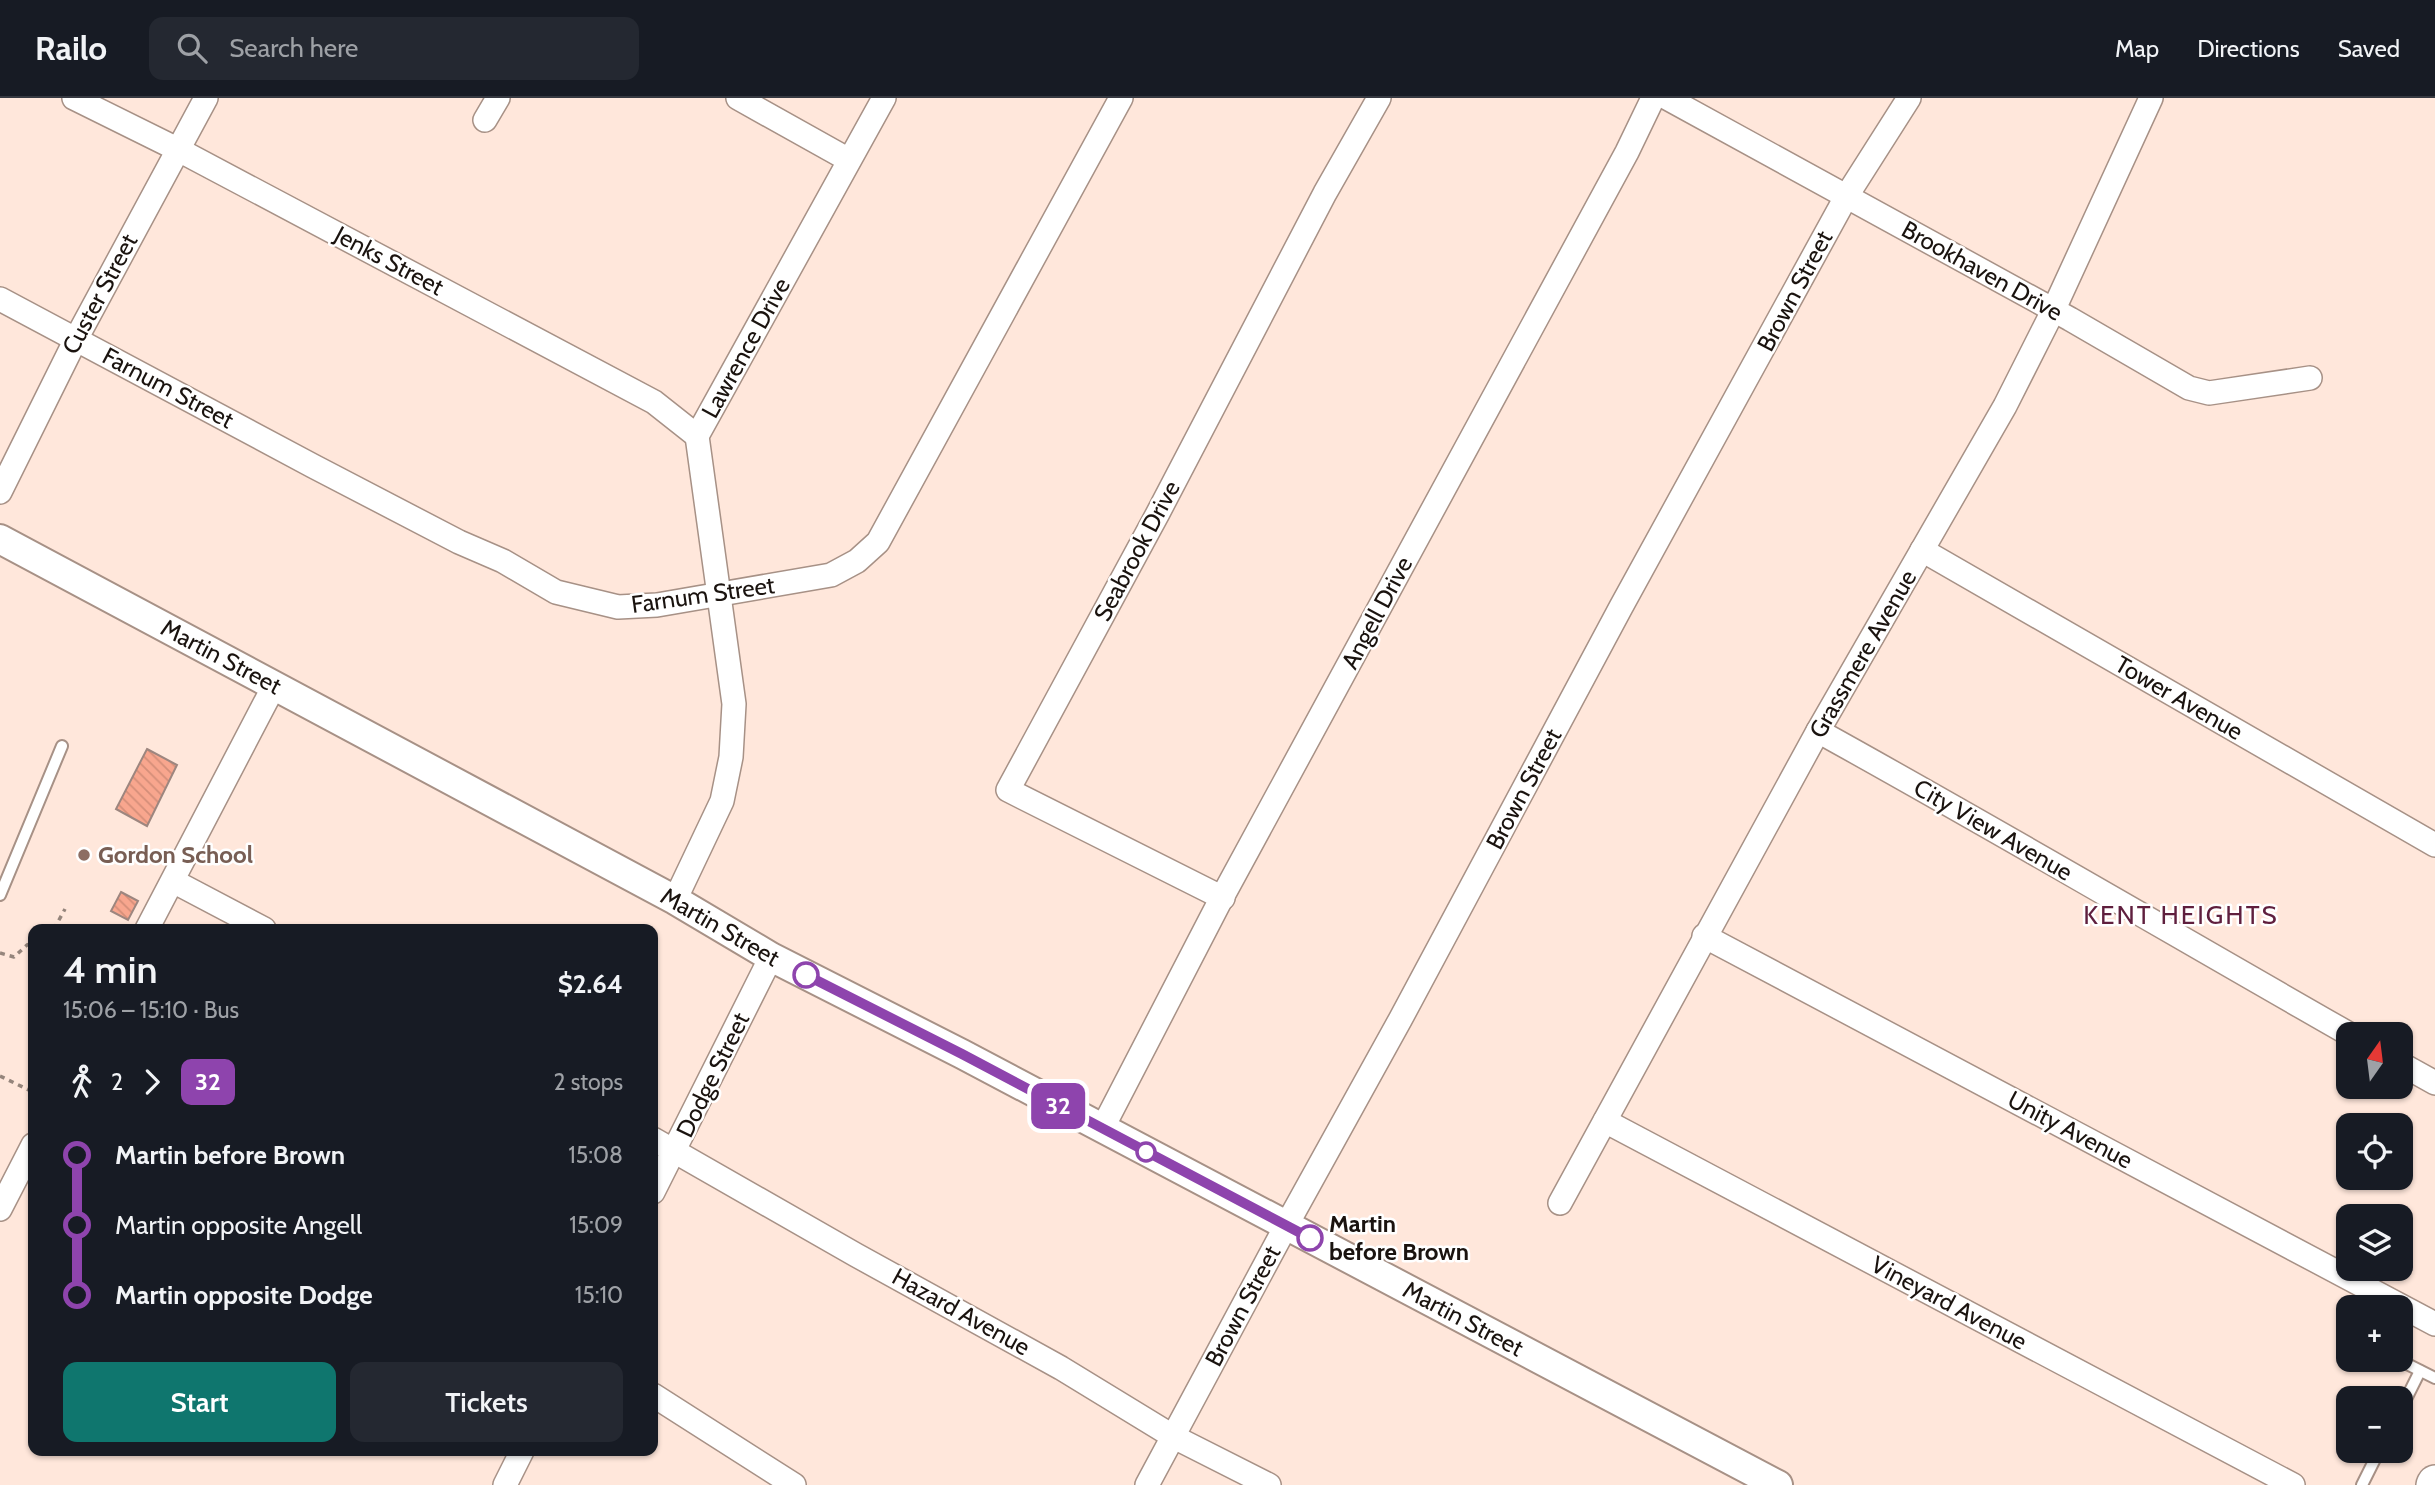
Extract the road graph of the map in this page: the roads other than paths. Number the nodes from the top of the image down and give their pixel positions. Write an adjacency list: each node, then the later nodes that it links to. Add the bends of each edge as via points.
1 (74, 98): 13 (street, Jenks Street)
2 (206, 98): 13 (street, Custer Street)
3 (498, 98): 12 (street)
4 (738, 98): 14 (street)
5 (884, 98): 14 (street, Lawrence Drive)
6 (1121, 98): 24 (street, Farnum Street, via 878,542 831,575)
7 (1379, 98): 31 (street, Seabrook Drive, via 1008,790)
8 (1653, 98): 31 (street, Angell Drive)
9 (1667, 98): 15 (street, Brookhaven Drive)
10 (1909, 98): 15 (street, Brown Street)
11 (2151, 98): 17 (street, Grassmere Avenue)
12 (485, 120)
13 (177, 149): 18 (street, Custer Street); 20 (street, Jenks Street, via 654,402)
14 (849, 160): 20 (street, Lawrence Drive)
15 (1846, 197): 17 (street, Brookhaven Drive); 48 (street, Brown Street)
16 (0, 299): 18 (street, Farnum Street)
17 (2053, 311): 19 (street, Brookhaven Drive, via 2189,388 2208,393); 23 (street, Grassmere Avenue)
18 (76, 339): 21 (street, Custer Street); 24 (street, Farnum Street, via 556,592 618,607)
19 (2310, 378)
20 (697, 436): 24 (street, Lawrence Drive)
21 (0, 492)
22 (0, 539): 25 (street, Martin Street)
23 (1923, 550): 26 (street, Grassmere Avenue); 28 (street, Tower Avenue)
24 (719, 593): 32 (street, Lawrence Drive, via 734,704 731,757 722,801)
25 (274, 686): 29 (street); 32 (street, Martin Street)
26 (1818, 731): 35 (street, Grassmere Avenue); 37 (street, City View Avenue)
27 (62, 746): 30 (lane)
28 (2435, 845)
29 (173, 881): 33 (street); 34 (street)
30 (0, 895)
31 (1223, 898): 41 (street, Angell Drive)
32 (675, 900): 36 (street, Martin Street)
33 (150, 924)
34 (255, 924)
35 (1704, 936): 40 (street, Grassmere Avenue); 49 (street, Unity Avenue)
36 (771, 957): 41 (street, Martin Street); 43 (street, Dodge Street)
37 (2336, 1027)
38 (2413, 1071): 39 (street)
39 (2435, 1083)
40 (1605, 1121): 46 (street, Grassmere Avenue); 63 (street, Vineyard Avenue)
41 (1102, 1129): 48 (street, Martin Street)
42 (658, 1142): 43 (street, Hazard Avenue)
43 (676, 1151): 45 (street, Dodge Street); 55 (street, Hazard Avenue, via 1061,1368)
44 (28, 1155): 47 (street)
45 (658, 1183)
46 (1560, 1203)
47 (0, 1209)
48 (1286, 1226): 55 (street, Brown Street); 62 (street, Martin Street)
49 (2435, 1324)
50 (2413, 1367): 51 (lane)
51 (2420, 1371): 52 (lane); 53 (lane)
52 (2435, 1378)
53 (2412, 1386)
54 (658, 1398): 59 (street)
55 (1174, 1437): 60 (street, Brown Street); 61 (street, Hazard Avenue)
56 (520, 1456): 58 (street)
57 (2373, 1463): 64 (lane)
58 (505, 1485)
59 (794, 1485)
60 (1147, 1485)
61 (1269, 1485)
62 (1777, 1485)
63 (2293, 1485)
64 (2362, 1485)

